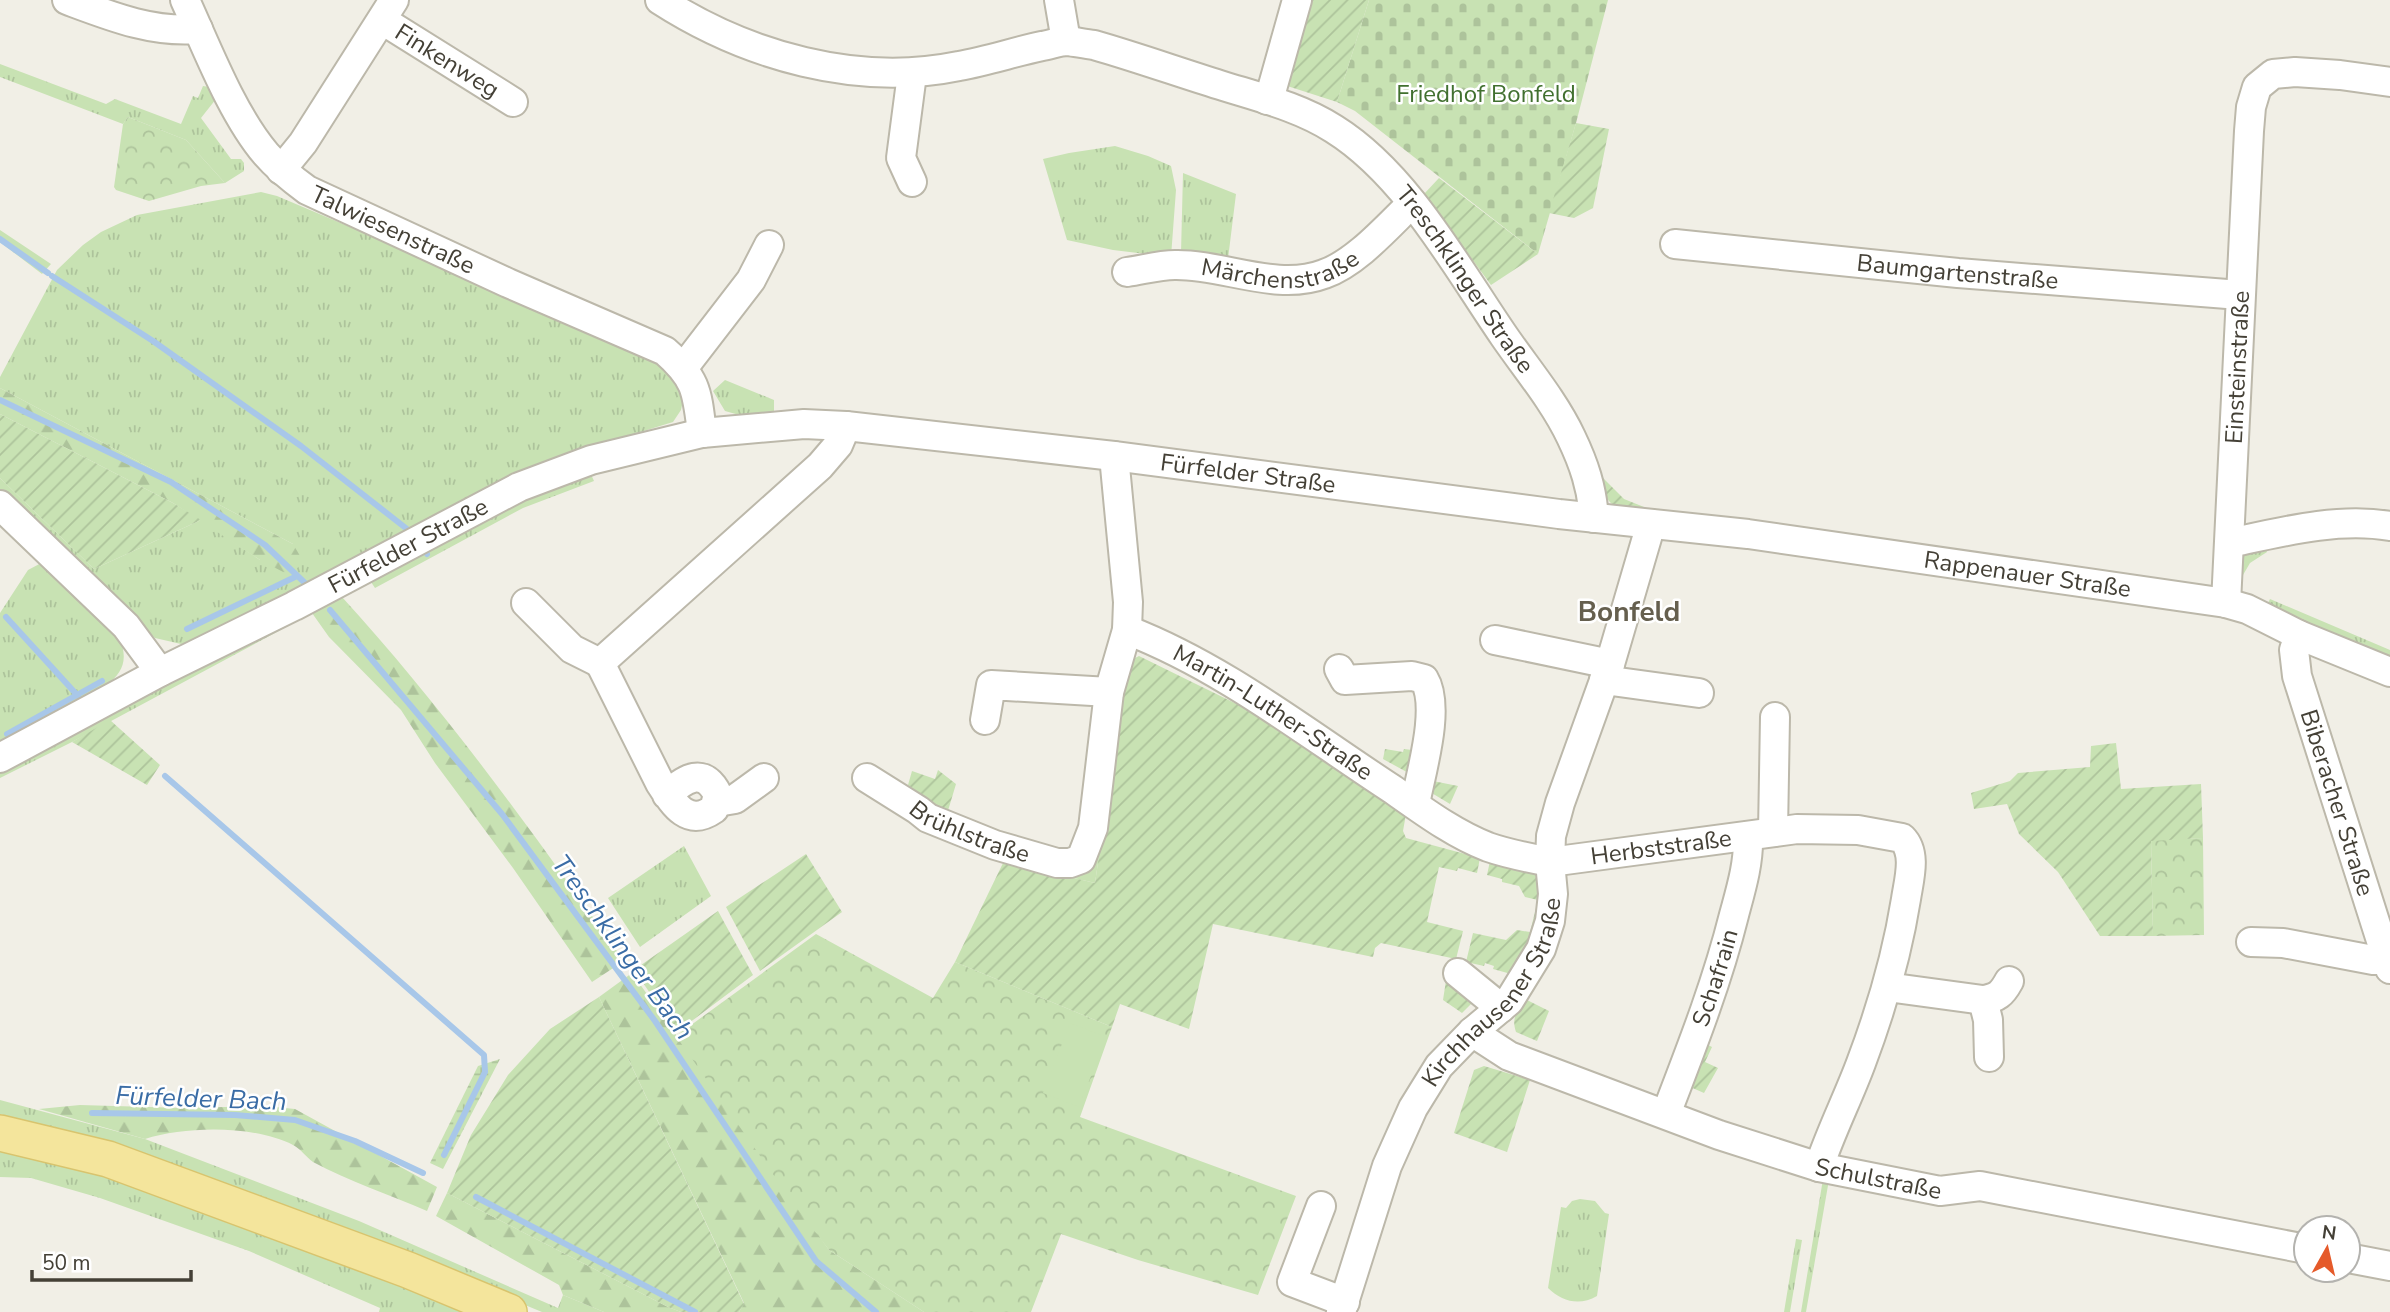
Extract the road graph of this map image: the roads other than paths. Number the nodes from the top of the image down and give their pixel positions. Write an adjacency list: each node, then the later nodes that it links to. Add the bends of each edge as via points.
1 (66, 0): 7 (street, via 141,25)
2 (185, 0): 7 (street, Talwiesenstraße)
3 (660, 0): 9 (street, Treschklinger Straße, via 757,48 860,72)
4 (1059, 0): 8 (street)
5 (1297, 0): 11 (street)
6 (388, 10): 12 (street, Finkenweg); 13 (street)
7 (198, 29): 13 (street, Talwiesenstraße, via 239,114)
8 (1066, 41): 9 (street, Treschklinger Straße); 11 (street, Treschklinger Straße, via 1133,56)
9 (912, 74): 14 (street, via 901,158)
10 (2385, 77): 19 (street, Einsteinstraße, via 2295,72 2273,74 2257,87 2249,131)
11 (1267, 100): 15 (street, Treschklinger Straße, via 1308,115 1358,145)
12 (513, 102)
13 (281, 170): 20 (street, Talwiesenstraße, via 307,190 665,351)
14 (912, 182)
15 (1412, 203): 18 (street, Märchenstraße, via 1354,256 1327,274 1309,279 1175,265); 25 (street, Treschklinger Straße, via 1570,433 1591,487)
16 (1675, 244): 19 (street, Baumgartenstraße)
17 (769, 245): 20 (street, via 751,280)
18 (1127, 272)
19 (2240, 295): 28 (street, Einsteinstraße)
20 (684, 367): 22 (street, via 696,388)
21 (845, 426): 22 (street, Fürfelder Straße, via 804,424); 23 (street, Fürfelder Straße); 34 (street, via 838,445 820,466)
22 (702, 433): 36 (street, Fürfelder Straße, via 591,460 519,487 294,607)
23 (1114, 456): 25 (street, Fürfelder Straße); 31 (street)
24 (0, 505): 36 (street, via 126,626)
25 (1594, 518): 26 (street, Fürfelder Straße)
26 (1651, 524): 30 (street, Rappenauer Straße); 37 (street, Kirchhausener Straße)
27 (2390, 526): 28 (street, via 2353,523)
28 (2230, 543): 30 (street, Einsteinstraße)
29 (526, 603): 34 (street, via 572,649)
30 (2226, 603): 32 (street, Rappenauer Straße)
31 (1127, 630): 39 (street); 46 (street, Martin-Luther-Straße, via 1210,669)
32 (2299, 635): 38 (street, Rappenauer Straße); 49 (street, Biberacher Straße, via 2294,650 2297,676)
33 (1495, 640): 37 (street)
34 (600, 663): 44 (street, via 676,807 694,817 706,815 717,802 736,799)
35 (1339, 669): 46 (street, via 1345,680 1424,679 1432,712)
36 (160, 672): 43 (street, Fürfelder Straße)
37 (1607, 672): 40 (street); 48 (street, Kirchhausener Straße, via 1560,803)
38 (2390, 672)
39 (1109, 692): 42 (street, via 991,685); 45 (street, Brühlstraße, via 1091,839 1081,859 1070,863 1034,858 928,818)
40 (1699, 693)
41 (1776, 717): 47 (street)
42 (985, 720)
43 (0, 758)
44 (764, 778)
45 (867, 778)
46 (1415, 804): 48 (street, Martin-Luther-Straße, via 1489,847)
47 (1761, 834): 48 (street, Herbststraße); 54 (street, Herbststraße, via 1854,830 1902,838 1910,852 1909,877); 59 (street, Schafrain, via 1749,850 1725,949)
48 (1550, 862): 56 (street, Kirchhausener Straße, via 1552,909 1541,949)
49 (2382, 917): 51 (street, Biberacher Straße)
50 (2251, 942): 51 (street, via 2283,943)
51 (2389, 964)
52 (1458, 974): 56 (street)
53 (2009, 981): 55 (street, via 1994,999)
54 (1887, 987): 55 (street); 61 (street)
55 (1983, 1000): 58 (street)
56 (1501, 1008): 57 (street, Kirchhausener Straße)
57 (1472, 1032): 59 (street, Schulstraße, via 1509,1056); 66 (street, Kirchhausener Straße, via 1439,1066 1413,1108 1387,1166)
58 (1989, 1058)
59 (1666, 1114): 61 (street, Schulstraße)
60 (0, 1133): 67 (main road, via 108,1159)
61 (1819, 1167): 63 (street, Schulstraße, via 1931,1190 1980,1186)
62 (1321, 1206): 66 (street, via 1292,1282)
63 (2292, 1246)
64 (2362, 1261): 65 (street)
65 (2390, 1266)
66 (1343, 1307)
67 (509, 1312)

